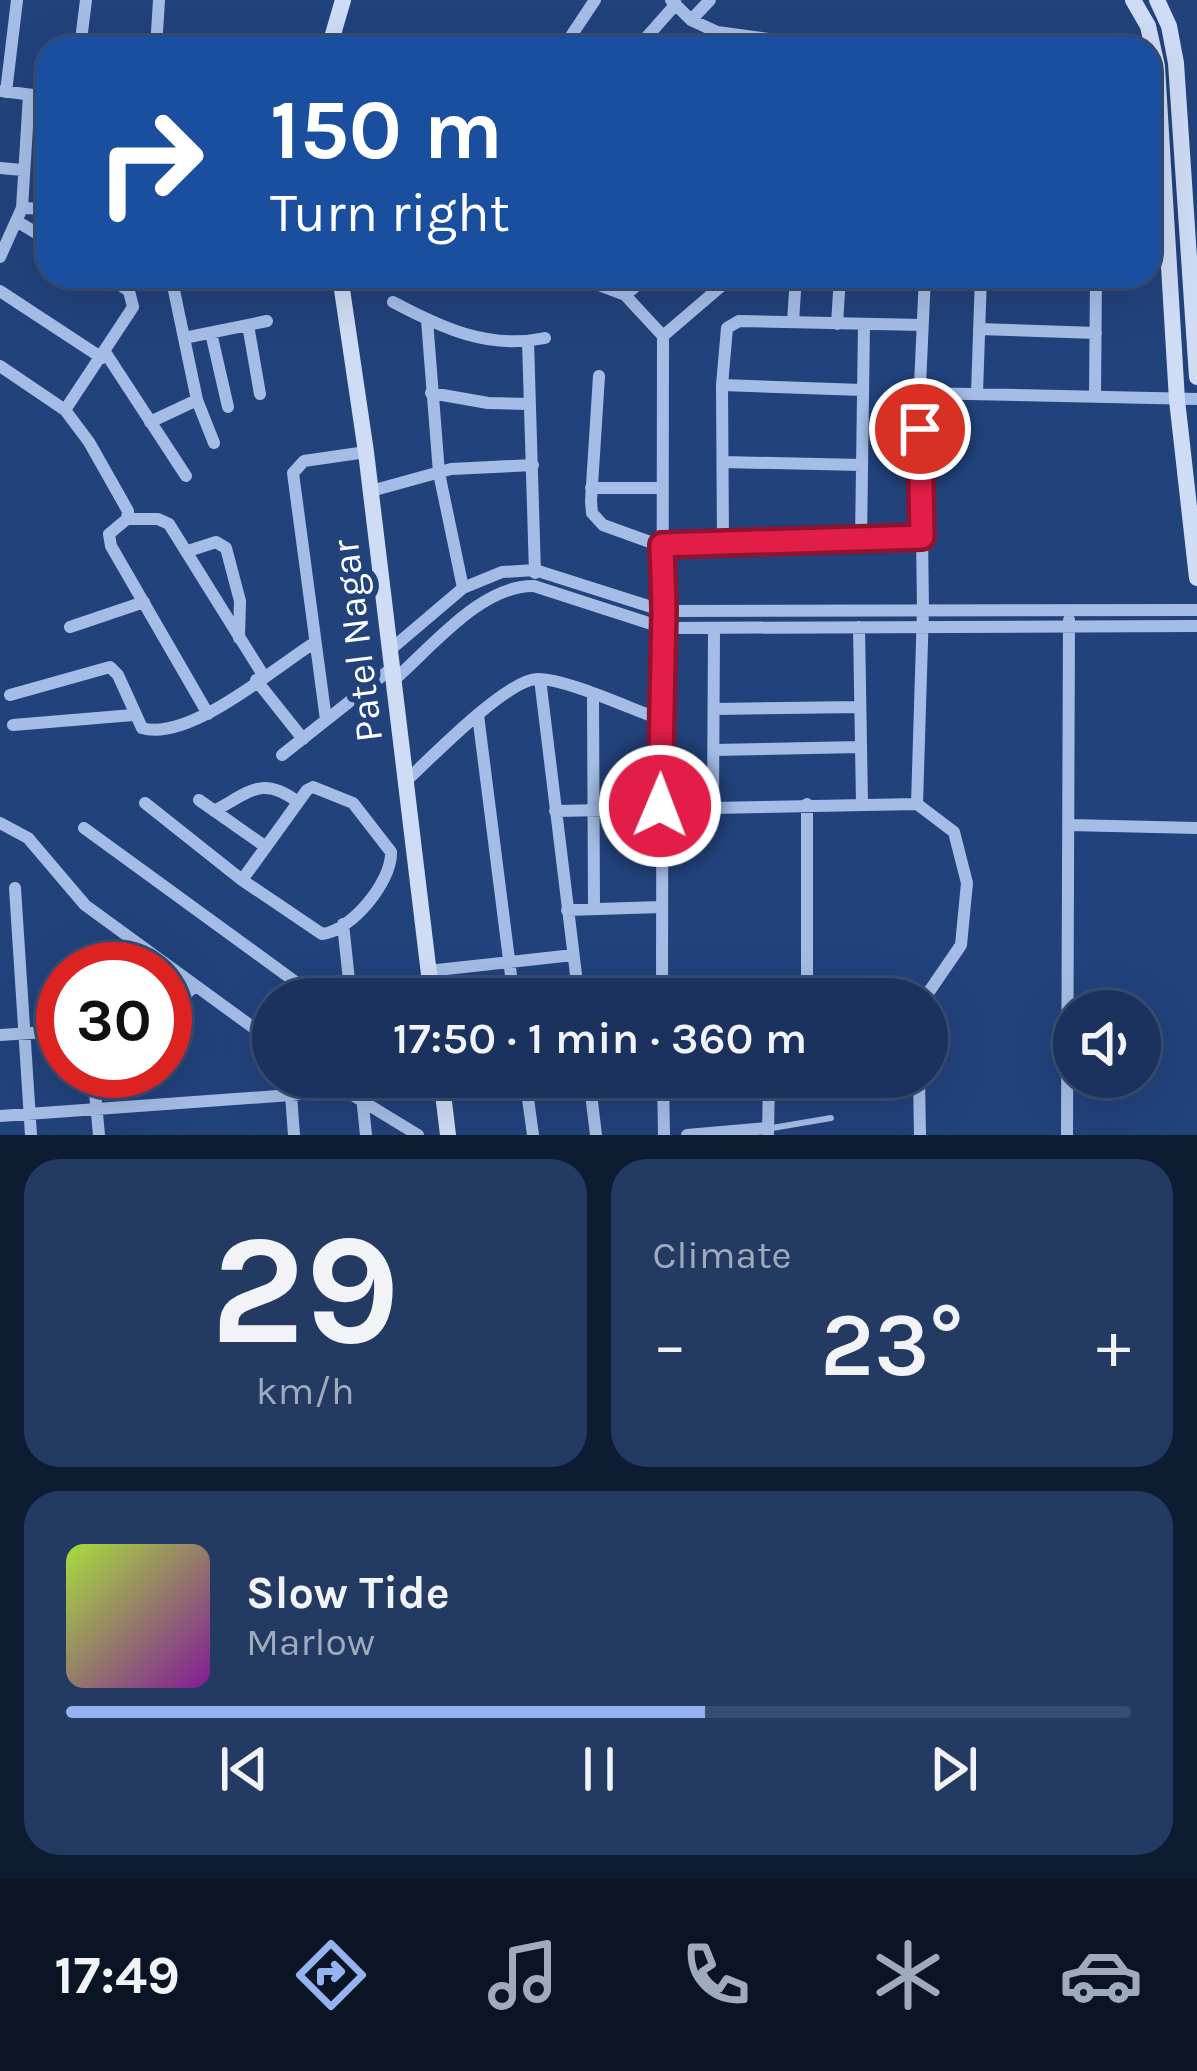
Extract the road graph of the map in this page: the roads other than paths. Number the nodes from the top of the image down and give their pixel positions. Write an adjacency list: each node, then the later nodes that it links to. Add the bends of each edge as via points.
1 (17, 0): 18 (street)
2 (86, 0): 11 (street)
3 (159, 0): 12 (street)
4 (343, 0): 13 (main road)
5 (595, 0): 14 (street)
6 (710, 0): 10 (street)
7 (1133, 0): 17 (main road)
8 (674, 2): 10 (street); 15 (street)
9 (1165, 4): 26 (main road, via 1182,192)
10 (691, 20): 16 (street)
11 (82, 36)
12 (157, 36)
13 (332, 36)
14 (570, 36)
15 (647, 36)
16 (746, 36)
17 (1149, 36)
18 (3, 92): 19 (street)
19 (28, 95): 20 (street); 23 (street)
20 (36, 96)
21 (1161, 123): 26 (main road)
22 (0, 168): 23 (street)
23 (22, 170): 25 (street)
24 (36, 211): 25 (street)
25 (20, 215): 27 (street); 28 (street)
26 (1174, 217): 60 (main road); 70 (main road)
27 (36, 229)
28 (0, 257)
29 (125, 288): 57 (street, via 133,308)
30 (174, 288): 54 (street)
31 (342, 288): 76 (main road, Patel Nagar)
32 (609, 288): 41 (street)
33 (634, 288): 41 (street)
34 (720, 288): 53 (street)
35 (795, 288): 45 (street)
36 (839, 288): 46 (street)
37 (924, 288): 49 (street)
38 (981, 288): 50 (street)
39 (1096, 288): 52 (street)
40 (0, 291): 57 (street)
41 (626, 295): 53 (street)
42 (393, 302): 43 (street)
43 (427, 320): 56 (street, via 490,342); 65 (street)
44 (267, 321): 48 (street)
45 (793, 322): 46 (street); 61 (street, via 731,323 723,334)
46 (837, 324): 47 (street)
47 (863, 324): 49 (street); 62 (street)
48 (248, 325): 51 (street); 64 (street)
49 (922, 325): 63 (street)
50 (980, 329): 52 (street); 66 (street)
51 (211, 333): 54 (street); 72 (street)
52 (1096, 333): 67 (street)
53 (663, 336): 83 (street)
54 (184, 338): 69 (street)
55 (545, 338): 56 (street)
56 (528, 341): 71 (street)
57 (103, 355): 73 (street); 74 (street)
58 (0, 366): 73 (street)
59 (599, 376): 82 (street)
60 (1197, 377)
61 (722, 385): 62 (street); 77 (street)
62 (862, 390): 79 (street)
63 (920, 393): 66 (street); 86 (street)
64 (260, 394)
65 (431, 394): 71 (street); 80 (street)
66 (977, 394): 67 (street)
67 (1095, 397): 70 (street)
68 (1197, 399): 70 (street)
69 (197, 400): 74 (street); 75 (street)
70 (1177, 400): 92 (main road)
71 (530, 404): 78 (street)
72 (228, 407)
73 (65, 410): 85 (street)
74 (150, 422): 81 (street)
75 (214, 443)
76 (366, 452): 84 (main road, Patel Nagar); 108 (street, via 304,461 293,472)
77 (723, 462): 79 (street); 88 (street)
78 (532, 464): 80 (street); 91 (street)
79 (862, 465): 87 (street)
80 (440, 473): 84 (street); 94 (street)
81 (186, 476)
82 (591, 488): 83 (street); 89 (street, via 595,519)
83 (663, 488): 89 (street)
84 (370, 491): 109 (main road, Patel Nagar)
85 (128, 519): 90 (street, via 164,520); 95 (street, via 109,539)
86 (922, 537): 87 (street); 97 (street)
87 (861, 541): 88 (street)
88 (723, 542): 89 (street)
89 (662, 545): 98 (street)
90 (188, 551): 107 (street); 107 (street, via 216,542 226,548 240,601)
91 (535, 571): 93 (street); 94 (street, via 502,572); 98 (street)
92 (1197, 578)
93 (534, 586): 104 (street); 109 (street, via 485,598)
94 (463, 588): 109 (street)
95 (144, 602): 102 (street); 116 (street)
96 (1069, 608): 97 (street); 99 (street); 100 (street)
97 (923, 609): 98 (street); 105 (street)
98 (664, 610): 104 (street)
99 (1197, 610)
100 (1069, 625): 101 (street); 105 (street); 139 (street)
101 (1197, 626)
102 (70, 627)
103 (859, 627): 105 (street); 106 (street); 114 (street)
104 (664, 628): 106 (street); 120 (street)
105 (922, 628): 132 (street)
106 (714, 630): 115 (street)
107 (239, 638): 110 (street)
108 (314, 643): 110 (street); 119 (street)
109 (392, 666): 119 (street); 126 (main road, Patel Nagar)
110 (260, 677): 116 (street); 122 (street)
111 (540, 679): 113 (street); 118 (street, via 516,686); 136 (street)
112 (10, 694): 117 (street, via 110,667)
113 (593, 696): 120 (street); 135 (street)
114 (860, 706): 115 (street); 123 (street)
115 (715, 709): 124 (street)
116 (208, 714): 117 (street, via 168,731 142,728)
117 (133, 715): 121 (street)
118 (478, 716): 126 (street); 152 (street)
119 (326, 720): 122 (street)
120 (662, 720): 133 (street)
121 (13, 725)
122 (303, 739): 125 (street)
123 (861, 747): 124 (street); 131 (street)
124 (714, 750): 134 (street)
125 (282, 755)
126 (406, 781): 143 (main road, Patel Nagar)
127 (199, 800): 137 (street)
128 (298, 802): 137 (street, via 264,786); 142 (street); 144 (street, via 321,787 353,803)
129 (145, 803): 145 (street)
130 (807, 804): 131 (street); 134 (street); 160 (street)
131 (862, 804): 132 (street)
132 (917, 804): 161 (street, via 954,832 967,883 961,945)
133 (660, 806): 134 (street); 135 (street); 147 (street)
134 (713, 806)
135 (592, 809): 136 (street); 148 (street)
136 (555, 811): 149 (street)
137 (214, 812): 142 (street)
138 (0, 824): 162 (street, via 28,838 85,905)
139 (1070, 825): 141 (street); 194 (street)
140 (84, 828): 154 (street)
141 (1197, 828)
142 (266, 847): 145 (street)
143 (414, 854): 144 (street); 153 (main road, Patel Nagar)
144 (391, 858): 150 (street, via 381,889)
145 (242, 880): 150 (street, via 314,932)
146 (15, 888): 165 (street)
147 (661, 907): 148 (street); 159 (street)
148 (594, 909): 149 (street)
149 (567, 910): 151 (street)
150 (343, 924): 155 (street)
151 (573, 955): 152 (street); 158 (street)
152 (509, 962): 153 (street); 157 (street)
153 (428, 971): 156 (main road, Patel Nagar)
154 (291, 978)
155 (349, 978)
156 (429, 978)
157 (511, 978)
158 (576, 978)
159 (662, 978)
160 (807, 978)
161 (938, 978)
162 (194, 987): 163 (street)
163 (252, 1027)
164 (36, 1033): 165 (street)
165 (24, 1034): 166 (street); 179 (street)
166 (0, 1036)
167 (96, 1098): 178 (street)
168 (252, 1098): 178 (street)
169 (291, 1098): 185 (street)
170 (359, 1098): 177 (street)
171 (444, 1098): 188 (main road)
172 (528, 1098): 189 (street)
173 (592, 1098): 190 (street)
174 (663, 1098): 191 (street)
175 (769, 1098): 182 (street)
176 (919, 1098): 193 (street)
177 (363, 1100): 186 (street); 187 (street)
178 (97, 1109): 179 (street); 184 (street)
179 (29, 1114): 180 (street); 183 (street)
180 (0, 1116)
181 (832, 1118): 182 (lane)
182 (768, 1131): 192 (street)
183 (31, 1135)
184 (99, 1135)
185 (294, 1135)
186 (366, 1135)
187 (418, 1135)
188 (448, 1135)
189 (533, 1135)
190 (596, 1135)
191 (664, 1135)
192 (687, 1135)
193 (920, 1135)
194 (1066, 1135)

